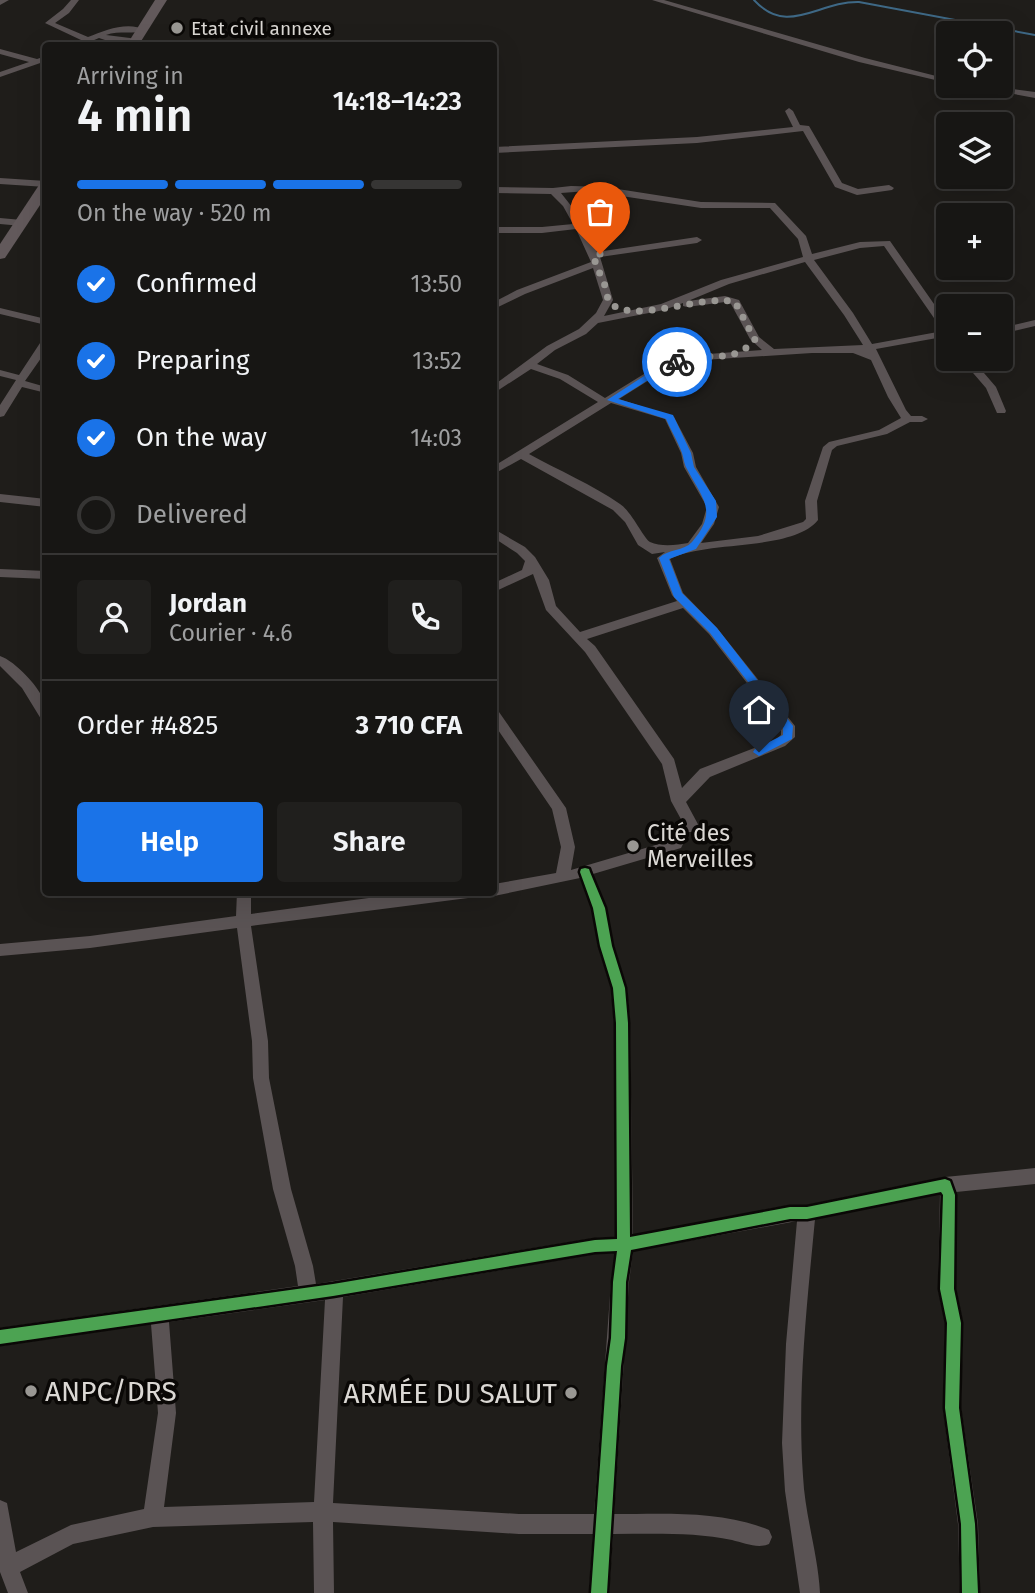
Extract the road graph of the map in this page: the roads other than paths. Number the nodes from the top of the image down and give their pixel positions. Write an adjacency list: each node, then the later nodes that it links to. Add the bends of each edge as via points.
1 (75, 0): 4 (street, via 49,23)
2 (161, 0): 5 (highway)
3 (656, 0): 10 (street)
4 (86, 39): 5 (street, via 99,35); 6 (street)
5 (136, 39)
6 (80, 42)
7 (0, 51): 8 (street)
8 (42, 61): 9 (street)
9 (0, 75)
10 (936, 78)
11 (1013, 92): 12 (street)
12 (1035, 95)
13 (789, 111): 14 (street, via 797,127)
14 (806, 128): 15 (street, via 697,140); 17 (street, via 838,186 857,192)
15 (497, 150)
16 (0, 181): 19 (street)
17 (889, 188)
18 (497, 190): 20 (street)
19 (42, 191)
20 (552, 191): 24 (street); 28 (street, via 600,187 690,204 772,205 803,238)
21 (42, 194): 23 (highway)
22 (0, 221): 23 (street)
23 (22, 223): 27 (highway)
24 (579, 226): 25 (street); 29 (street)
25 (497, 230)
26 (697, 240): 29 (street)
27 (0, 255)
28 (809, 258): 32 (street, via 725,282); 35 (street, via 887,243); 42 (street)
29 (594, 259): 30 (street); 31 (street)
30 (608, 300): 34 (street); 36 (street)
31 (497, 304)
32 (664, 307): 34 (street); 41 (street, via 725,299 735,302)
33 (0, 311): 37 (street)
34 (630, 313): 36 (street)
35 (936, 316)
36 (598, 320): 48 (street)
37 (42, 321)
38 (1035, 323): 39 (street)
39 (1013, 328)
40 (936, 336): 42 (street)
41 (755, 340): 45 (street); 46 (street)
42 (868, 346): 44 (street); 47 (street)
43 (42, 348): 51 (street)
44 (854, 351): 45 (street); 47 (street)
45 (772, 352): 46 (street)
46 (733, 356): 54 (street, via 685,358)
47 (875, 358): 57 (street, via 891,396)
48 (530, 365): 52 (street); 54 (street)
49 (977, 371): 55 (street, via 991,387)
50 (0, 373): 51 (street)
51 (19, 381): 53 (street); 56 (street)
52 (497, 388)
53 (42, 389)
54 (608, 401): 59 (street); 65 (street, via 669,417 713,508)
55 (1001, 411)
56 (0, 414)
57 (908, 419): 58 (street); 65 (street, via 884,432 827,449 811,501 812,520 807,525 747,542)
58 (922, 419)
59 (520, 454): 60 (street); 64 (street, via 617,507 642,542)
60 (497, 469)
61 (0, 498): 62 (street)
62 (42, 503)
63 (497, 535): 67 (street)
64 (651, 547): 65 (street); 66 (street)
65 (692, 547): 66 (street)
66 (663, 558): 71 (street)
67 (531, 560): 70 (street, via 528,572); 72 (street, via 543,580 550,607)
68 (0, 573): 69 (street)
69 (42, 575)
70 (497, 587)
71 (685, 603): 72 (street); 76 (street, via 788,726 788,737 705,773)
72 (580, 637): 76 (street, via 669,763)
73 (0, 660): 74 (street, via 19,674)
74 (42, 708)
75 (497, 719): 80 (street, via 559,808 568,847)
76 (678, 801): 77 (street)
77 (693, 828)
78 (676, 844): 79 (street)
79 (585, 872): 80 (street); 89 (street, via 600,908 625,1047)
80 (562, 878): 81 (street)
81 (497, 889)
82 (244, 896): 84 (street)
83 (393, 897): 84 (street)
84 (243, 919): 85 (street); 91 (street, via 261,1077)
85 (0, 950)
86 (1035, 1176): 87 (street)
87 (945, 1185): 88 (street); 104 (street, via 949,1195 947,1289 954,1323 952,1408 968,1524)
88 (807, 1213): 89 (street); 103 (street, via 791,1422 793,1480)
89 (623, 1245): 90 (street); 97 (street, via 618,1278 620,1340)
90 (333, 1290): 91 (street); 95 (street)
91 (308, 1292): 92 (street)
92 (159, 1314): 93 (street); 96 (street, via 166,1413)
93 (0, 1338)
94 (0, 1510): 99 (street)
95 (323, 1512): 96 (street); 97 (street, via 519,1524); 101 (street)
96 (153, 1517): 99 (street, via 71,1535)
97 (602, 1524): 98 (street, via 721,1528); 102 (street)
98 (762, 1537)
99 (8, 1567): 100 (street)
100 (18, 1593)
101 (324, 1593)
102 (599, 1593)
103 (810, 1593)
104 (970, 1593)

